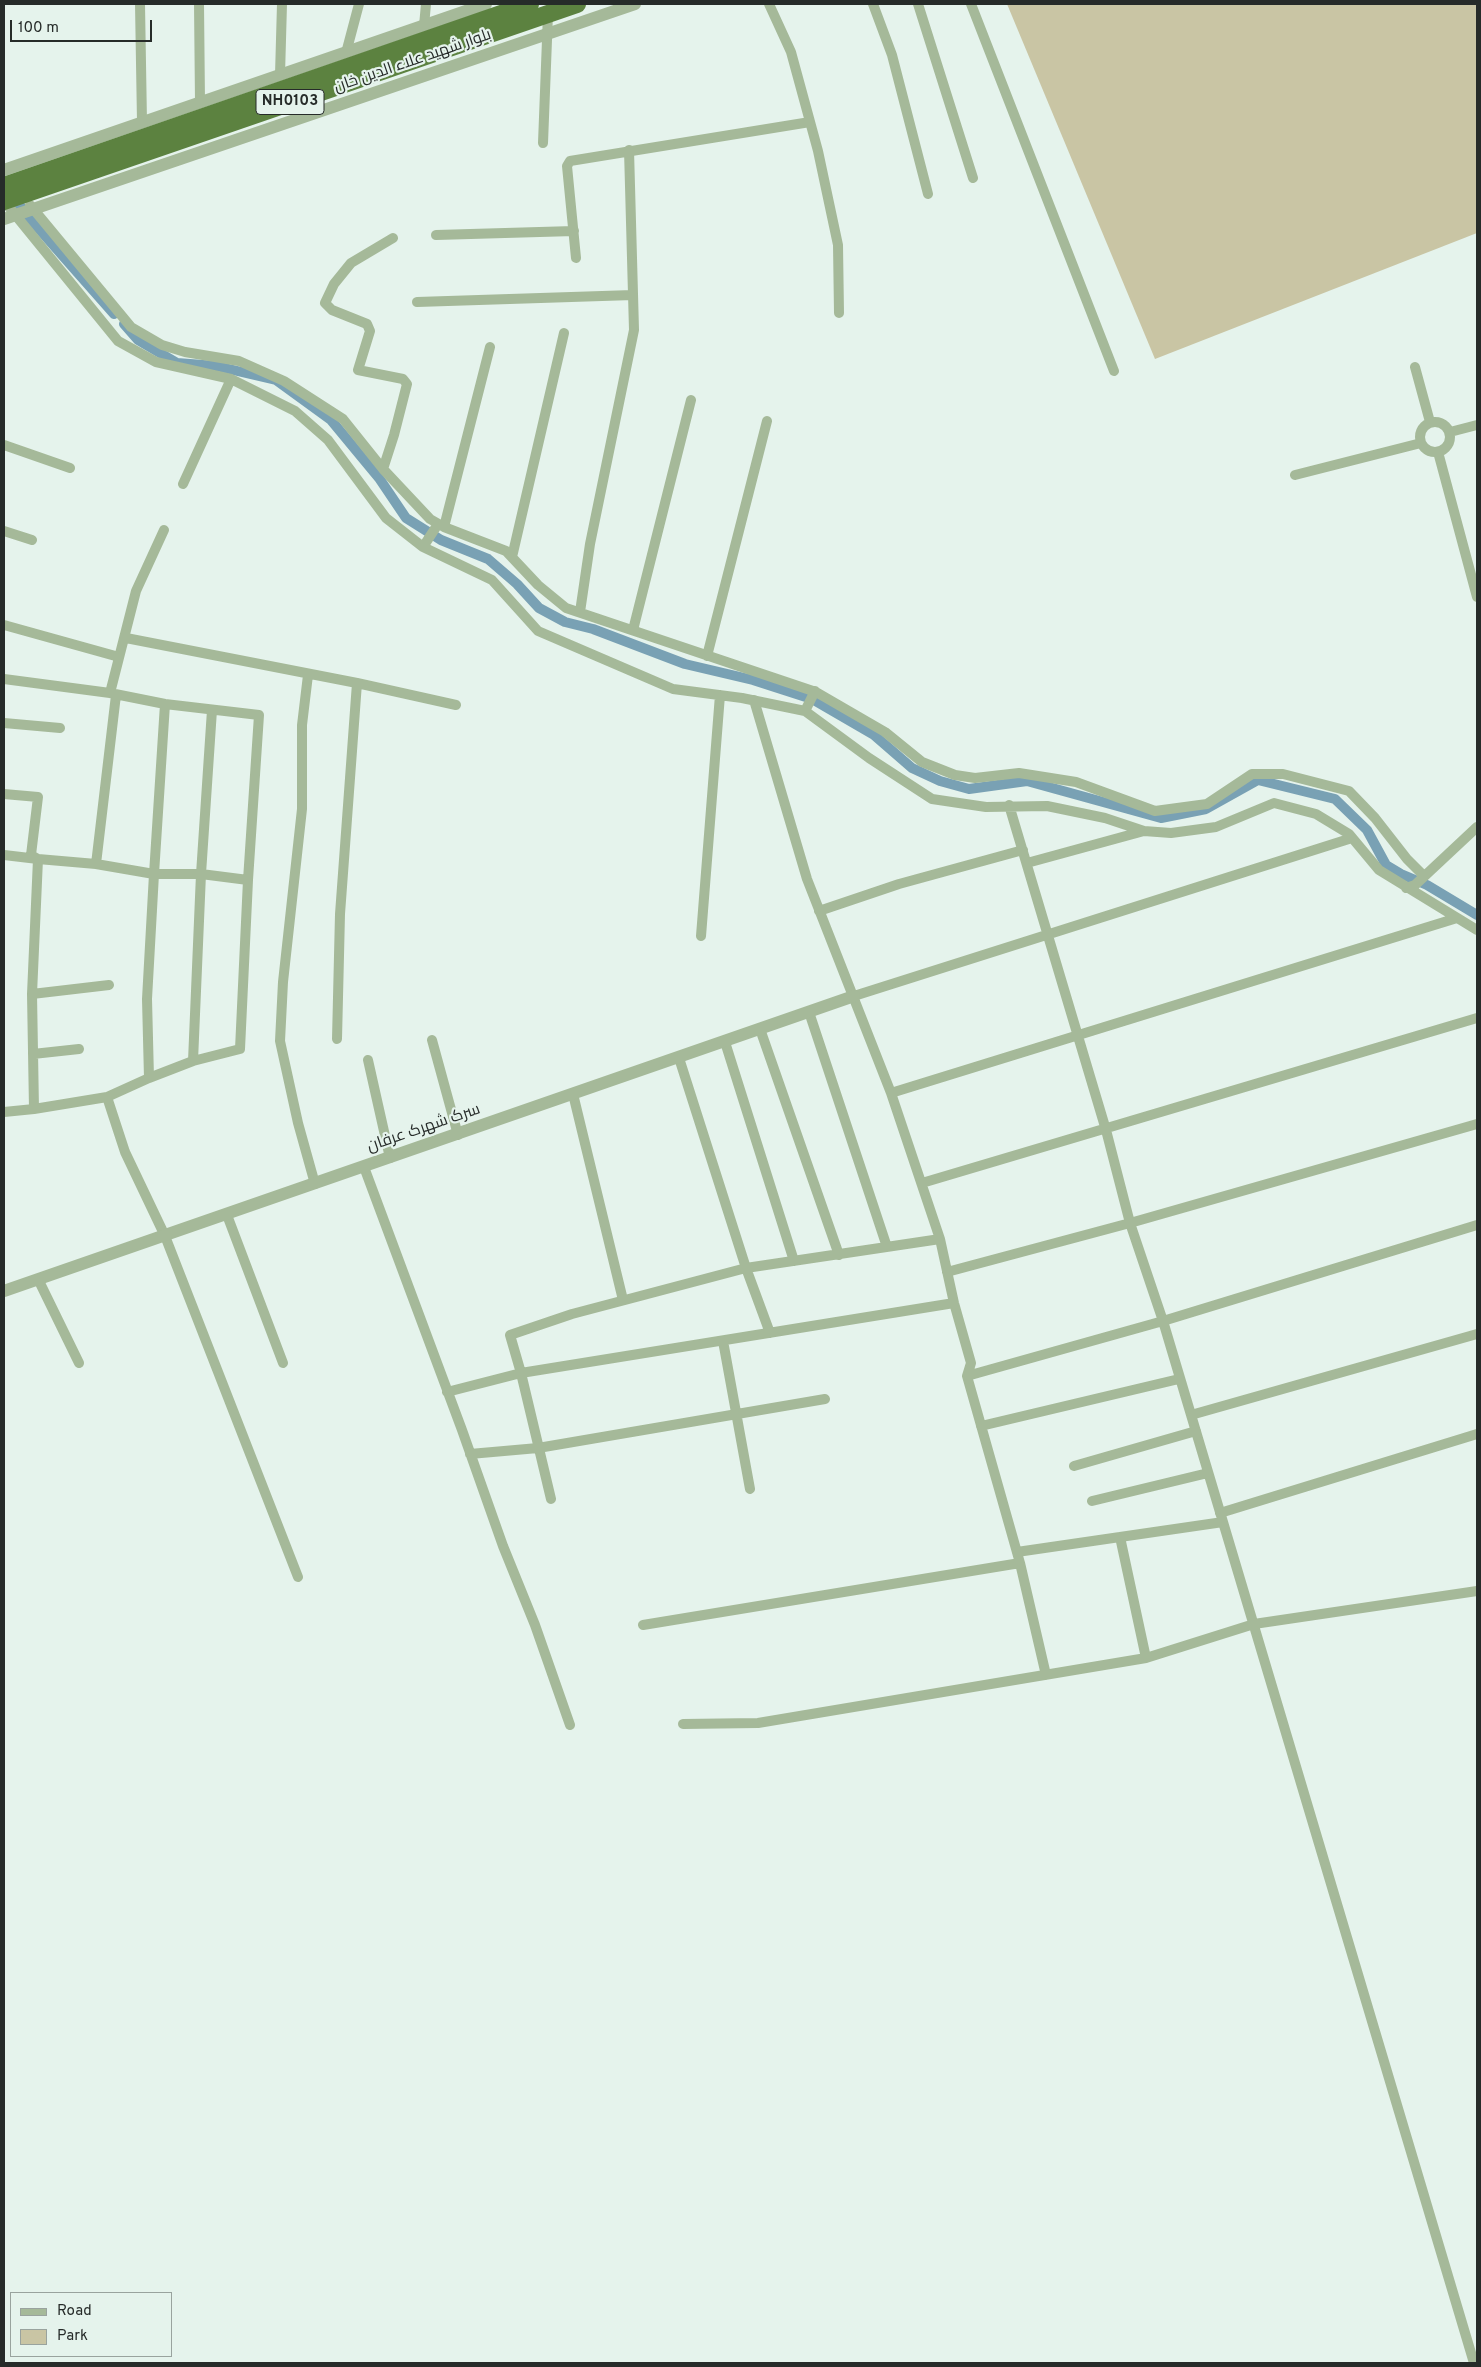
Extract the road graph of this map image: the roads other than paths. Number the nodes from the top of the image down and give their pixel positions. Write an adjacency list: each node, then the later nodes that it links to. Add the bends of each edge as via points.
1 (140, 4): 20 (street)
2 (199, 4): 19 (street)
3 (282, 4): 18 (street)
4 (359, 4): 17 (street)
5 (426, 4): 15 (street)
6 (486, 4): 15 (street, بلوار شهید علاء الدین خان)
7 (530, 4): 25 (highway, NH0103)
8 (577, 4): 14 (highway, NH0103)
9 (635, 4): 16 (street, بلوار شهید علاء الدین خان)
10 (770, 4): 21 (street, via 791,52)
11 (873, 4): 26 (street, via 892,55)
12 (918, 4): 24 (street)
13 (971, 4): 40 (street)
14 (548, 14): 16 (street); 25 (highway, NH0103)
15 (424, 26): 17 (street, بلوار شهید علاء الدین خان)
16 (547, 34): 22 (street); 28 (street, بلوار شهید علاء الدین خان)
17 (346, 52): 18 (street, بلوار شهید علاء الدین خان)
18 (280, 75): 19 (street, بلوار شهید علاء الدین خان)
19 (200, 102): 20 (street, بلوار شهید علاء الدین خان)
20 (142, 122): 25 (street, بلوار شهید علاء الدین خان)
21 (810, 122): 23 (street); 36 (street, via 838,245)
22 (543, 144)
23 (629, 150): 30 (street, via 578,158 568,163); 34 (street)
24 (973, 178)
25 (9, 181): 27 (highway, NH0103); 28 (street)
26 (928, 194)
27 (4, 201): 29 (street)
28 (34, 210): 29 (street, بلوار شهید علاء الدین خان); 51 (street, via 131,327 162,345 239,361 284,380 343,419)
29 (9, 217): 41 (street, via 118,341 156,362)
30 (574, 231): 31 (street); 33 (street)
31 (436, 235)
32 (393, 238): 51 (street, via 351,263 334,284 325,303 332,310 367,324 370,331 358,370 403,379 407,384)
33 (576, 258)
34 (633, 295): 35 (street); 61 (street, via 634,330 590,544)
35 (417, 302)
36 (839, 312)
37 (564, 333): 59 (street)
38 (490, 347): 54 (street)
39 (1415, 367): 44 (street)
40 (1114, 371)
41 (231, 379): 53 (street); 58 (street, via 295,411 328,440 386,518)
42 (691, 400): 63 (street)
43 (767, 421): 65 (street)
44 (1430, 422): 46 (street, via 1440,422); 47 (street, via 1420,432)
45 (1477, 425): 46 (street)
46 (1450, 432): 49 (street, via 1447,446)
47 (1421, 443): 49 (street, via 1428,450); 52 (street)
48 (4, 445): 50 (street)
49 (1438, 452): 60 (street)
50 (70, 468)
51 (383, 469): 54 (street, via 430,520)
52 (1295, 475)
53 (183, 484)
54 (441, 526): 58 (street); 59 (street, via 506,551)
55 (164, 530): 64 (street, via 136,591)
56 (4, 531): 57 (street)
57 (32, 540)
58 (423, 547): 72 (street, via 492,580 538,631 673,689)
59 (512, 557): 61 (street, via 538,585 566,608)
60 (1477, 596)
61 (580, 612): 63 (street)
62 (4, 625): 66 (street)
63 (633, 630): 65 (street)
64 (126, 638): 66 (street); 67 (street)
65 (707, 656): 70 (street)
66 (120, 657): 71 (street)
67 (308, 675): 69 (street); 127 (street, via 302,725 302,809 283,982 280,1041)
68 (4, 679): 71 (street)
69 (357, 683): 75 (street); 107 (street, via 340,914)
70 (815, 691): 77 (street); 92 (street, via 885,732 922,762 955,775 975,778 1019,773 1076,782 1155,811 1207,804 1252,774 1284,774 1348,791)
71 (112, 694): 74 (street); 89 (street)
72 (720, 695): 73 (street); 99 (street)
73 (754, 700): 77 (street); 95 (street, via 807,878)
74 (165, 704): 76 (street); 90 (street)
75 (456, 705)
76 (212, 710): 91 (street); 93 (street, via 259,715)
77 (805, 711): 81 (street, via 932,799 986,806)
78 (4, 723): 79 (street)
79 (60, 728)
80 (4, 794): 87 (street, via 38,797 30,855)
81 (1009, 805): 83 (street, via 1047,806 1105,818); 85 (street)
82 (1477, 827): 92 (street)
83 (1144, 831): 84 (street, via 1171,833 1216,827 1274,803 1316,814); 88 (street)
84 (1352, 838): 94 (street, via 1379,870); 98 (street)
85 (1023, 850): 88 (street); 95 (street, via 899,884)
86 (4, 855): 87 (street)
87 (38, 859): 89 (street); 101 (street)
88 (1027, 863): 98 (street)
89 (96, 864): 90 (street)
90 (154, 874): 91 (street); 115 (street, via 147,999)
91 (200, 874): 93 (street); 114 (street)
92 (1424, 876): 94 (street)
93 (248, 880): 114 (street, via 240,1049)
94 (1410, 886): 96 (street)
95 (820, 911): 102 (street)
96 (1457, 918): 97 (street); 106 (street)
97 (1477, 930)
98 (1048, 935): 102 (street); 106 (street)
99 (701, 936)
100 (109, 984): 101 (street)
101 (32, 994): 111 (street)
102 (854, 996): 103 (street, سرک شهرک عرفان); 116 (street)
103 (809, 1012): 105 (street, سرک شهرک عرفان); 133 (street)
104 (1477, 1018): 122 (street)
105 (760, 1029): 109 (street, سرک شهرک عرفان); 134 (street)
106 (1078, 1036): 116 (street); 122 (street)
107 (337, 1039)
108 (432, 1040): 123 (street)
109 (725, 1042): 112 (street, سرک شهرک عرفان); 135 (street)
110 (79, 1050): 111 (street)
111 (33, 1054): 119 (street)
112 (679, 1058): 117 (street, سرک شهرک عرفان); 136 (street)
113 (368, 1060): 124 (street)
114 (193, 1061): 115 (street)
115 (149, 1078): 118 (street)
116 (890, 1093): 126 (street)
117 (573, 1094): 123 (street, سرک شهرک عرفان); 140 (street)
118 (107, 1097): 119 (street); 131 (street, via 125,1152)
119 (34, 1109): 120 (street)
120 (4, 1112)
121 (1477, 1124): 129 (street)
122 (1106, 1130): 126 (street); 129 (street)
123 (458, 1135): 124 (street, سرک شهرک عرفان)
124 (390, 1158): 125 (street, سرک شهرک عرفان)
125 (364, 1167): 127 (street, سرک شهرک عرفان); 151 (street)
126 (922, 1183): 132 (street)
127 (315, 1184): 128 (street, سرک شهرک عرفان)
128 (227, 1215): 131 (street, سرک شهرک عرفان); 147 (street)
129 (1130, 1223): 137 (street); 142 (street)
130 (1477, 1225): 142 (street)
131 (165, 1236): 138 (street, سرک شهرک عرفان); 169 (street)
132 (940, 1239): 133 (street); 137 (street)
133 (887, 1247): 134 (street)
134 (839, 1256): 135 (street)
135 (794, 1261): 136 (street)
136 (746, 1268): 140 (street); 143 (street)
137 (947, 1272): 141 (street)
138 (38, 1279): 139 (street, سرک شهرک عرفان); 146 (street)
139 (4, 1291)
140 (623, 1300): 148 (street, via 510,1335)
141 (954, 1303): 143 (street); 149 (street, via 972,1363)
142 (1163, 1321): 149 (street); 150 (street)
143 (770, 1333): 145 (street)
144 (1477, 1334): 154 (street)
145 (723, 1341): 148 (street); 153 (street)
146 (79, 1363)
147 (283, 1363)
148 (521, 1373): 151 (street); 158 (street)
149 (967, 1376): 155 (street)
150 (1179, 1378): 154 (street); 155 (street)
151 (447, 1392): 159 (street)
152 (825, 1398): 153 (street)
153 (737, 1414): 158 (street); 162 (street)
154 (1191, 1416): 156 (street)
155 (981, 1426): 167 (street)
156 (1196, 1431): 160 (street); 161 (street)
157 (1477, 1434): 165 (street)
158 (538, 1448): 159 (street); 163 (street)
159 (470, 1454): 176 (street)
160 (1074, 1466)
161 (1208, 1473): 164 (street); 165 (street)
162 (750, 1489)
163 (551, 1498)
164 (1092, 1501)
165 (1222, 1517): 166 (street); 171 (street)
166 (1120, 1536): 167 (street); 173 (street)
167 (1017, 1552): 168 (street)
168 (1020, 1563): 172 (street); 174 (street)
169 (298, 1577)
170 (1477, 1591): 171 (street)
171 (1254, 1624): 173 (street); 177 (street)
172 (643, 1625)
173 (1146, 1658): 174 (street)
174 (1046, 1675): 175 (street, via 758,1723)
175 (683, 1724)
176 (570, 1725)
177 (1474, 2363)

